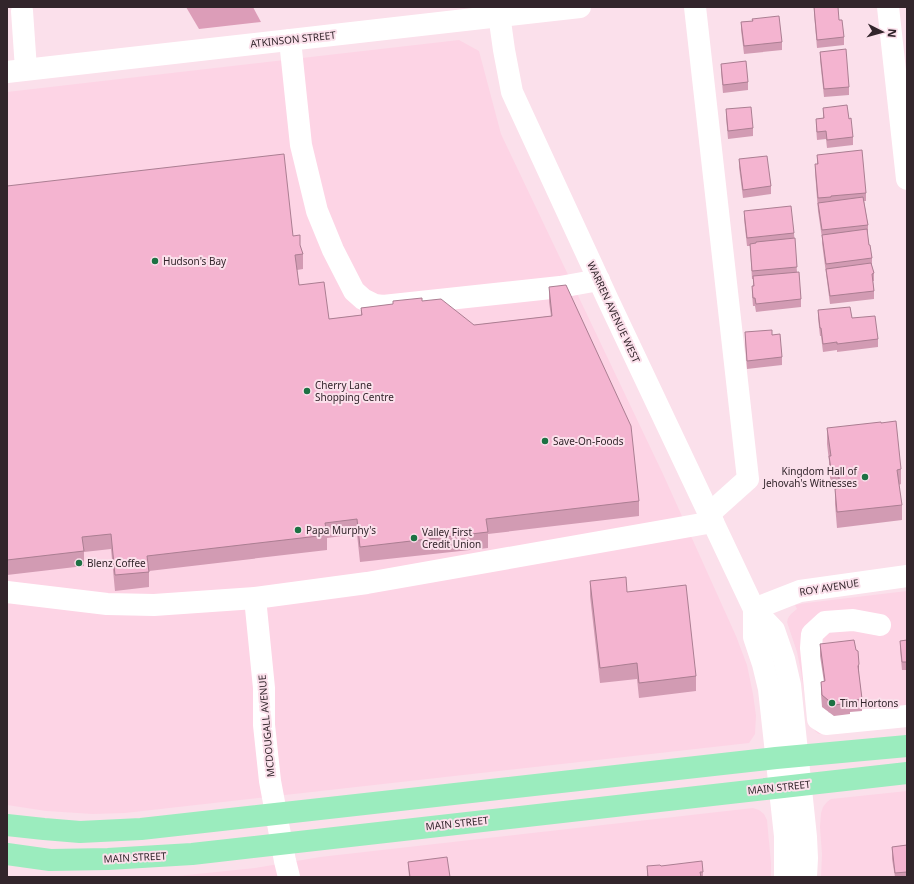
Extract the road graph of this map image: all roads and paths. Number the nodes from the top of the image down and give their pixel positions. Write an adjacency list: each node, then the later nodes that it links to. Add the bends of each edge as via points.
1 (580, 7): 4 (street, ATKINSON STREET)
2 (695, 7): 10 (street, via 748,479)
3 (888, 7): 8 (street)
4 (499, 12): 6 (street, ATKINSON STREET); 9 (street, WARREN AVENUE WEST, via 512,92)
5 (18, 14): 7 (street)
6 (290, 40): 7 (street, ATKINSON STREET); 9 (street, via 301,145 317,210 333,250 354,291 363,299 383,306 560,287)
7 (17, 71)
8 (907, 179)
9 (599, 280): 10 (street, WARREN AVENUE WEST)
10 (711, 518): 13 (street, via 367,583); 14 (street, WARREN AVENUE WEST)
11 (907, 576): 14 (street, ROY AVENUE, via 800,591)
12 (7, 592): 13 (street, via 107,604 154,605)
13 (254, 598): 23 (street, MCDOUGALL AVENUE, via 264,688 264,725)
14 (754, 609): 18 (street, WARREN AVENUE WEST, via 774,630 784,659 790,685); 19 (street, WARREN AVENUE WEST, via 754,637 769,689)
15 (880, 625): 16 (street, via 853,620 825,622 812,634 811,653 818,719 826,724)
16 (907, 716)
17 (907, 746): 18 (main road)
18 (797, 756): 19 (main road); 21 (street, WARREN AVENUE WEST)
19 (776, 758): 22 (street, WARREN AVENUE WEST); 23 (main road)
20 (907, 772): 21 (main road, MAIN STREET)
21 (800, 784): 22 (main road, MAIN STREET); 29 (street, WARREN AVENUE WEST, via 806,837)
22 (779, 787): 25 (main road, MAIN STREET); 28 (street, WARREN AVENUE WEST)
23 (276, 814): 24 (main road, via 142,829 80,832); 25 (street, MCDOUGALL AVENUE)
24 (7, 825)
25 (282, 843): 26 (main road, MAIN STREET, via 192,854 108,859 50,860); 27 (street, MCDOUGALL AVENUE)
26 (7, 854)
27 (290, 877)
28 (785, 877)
29 (806, 877)

